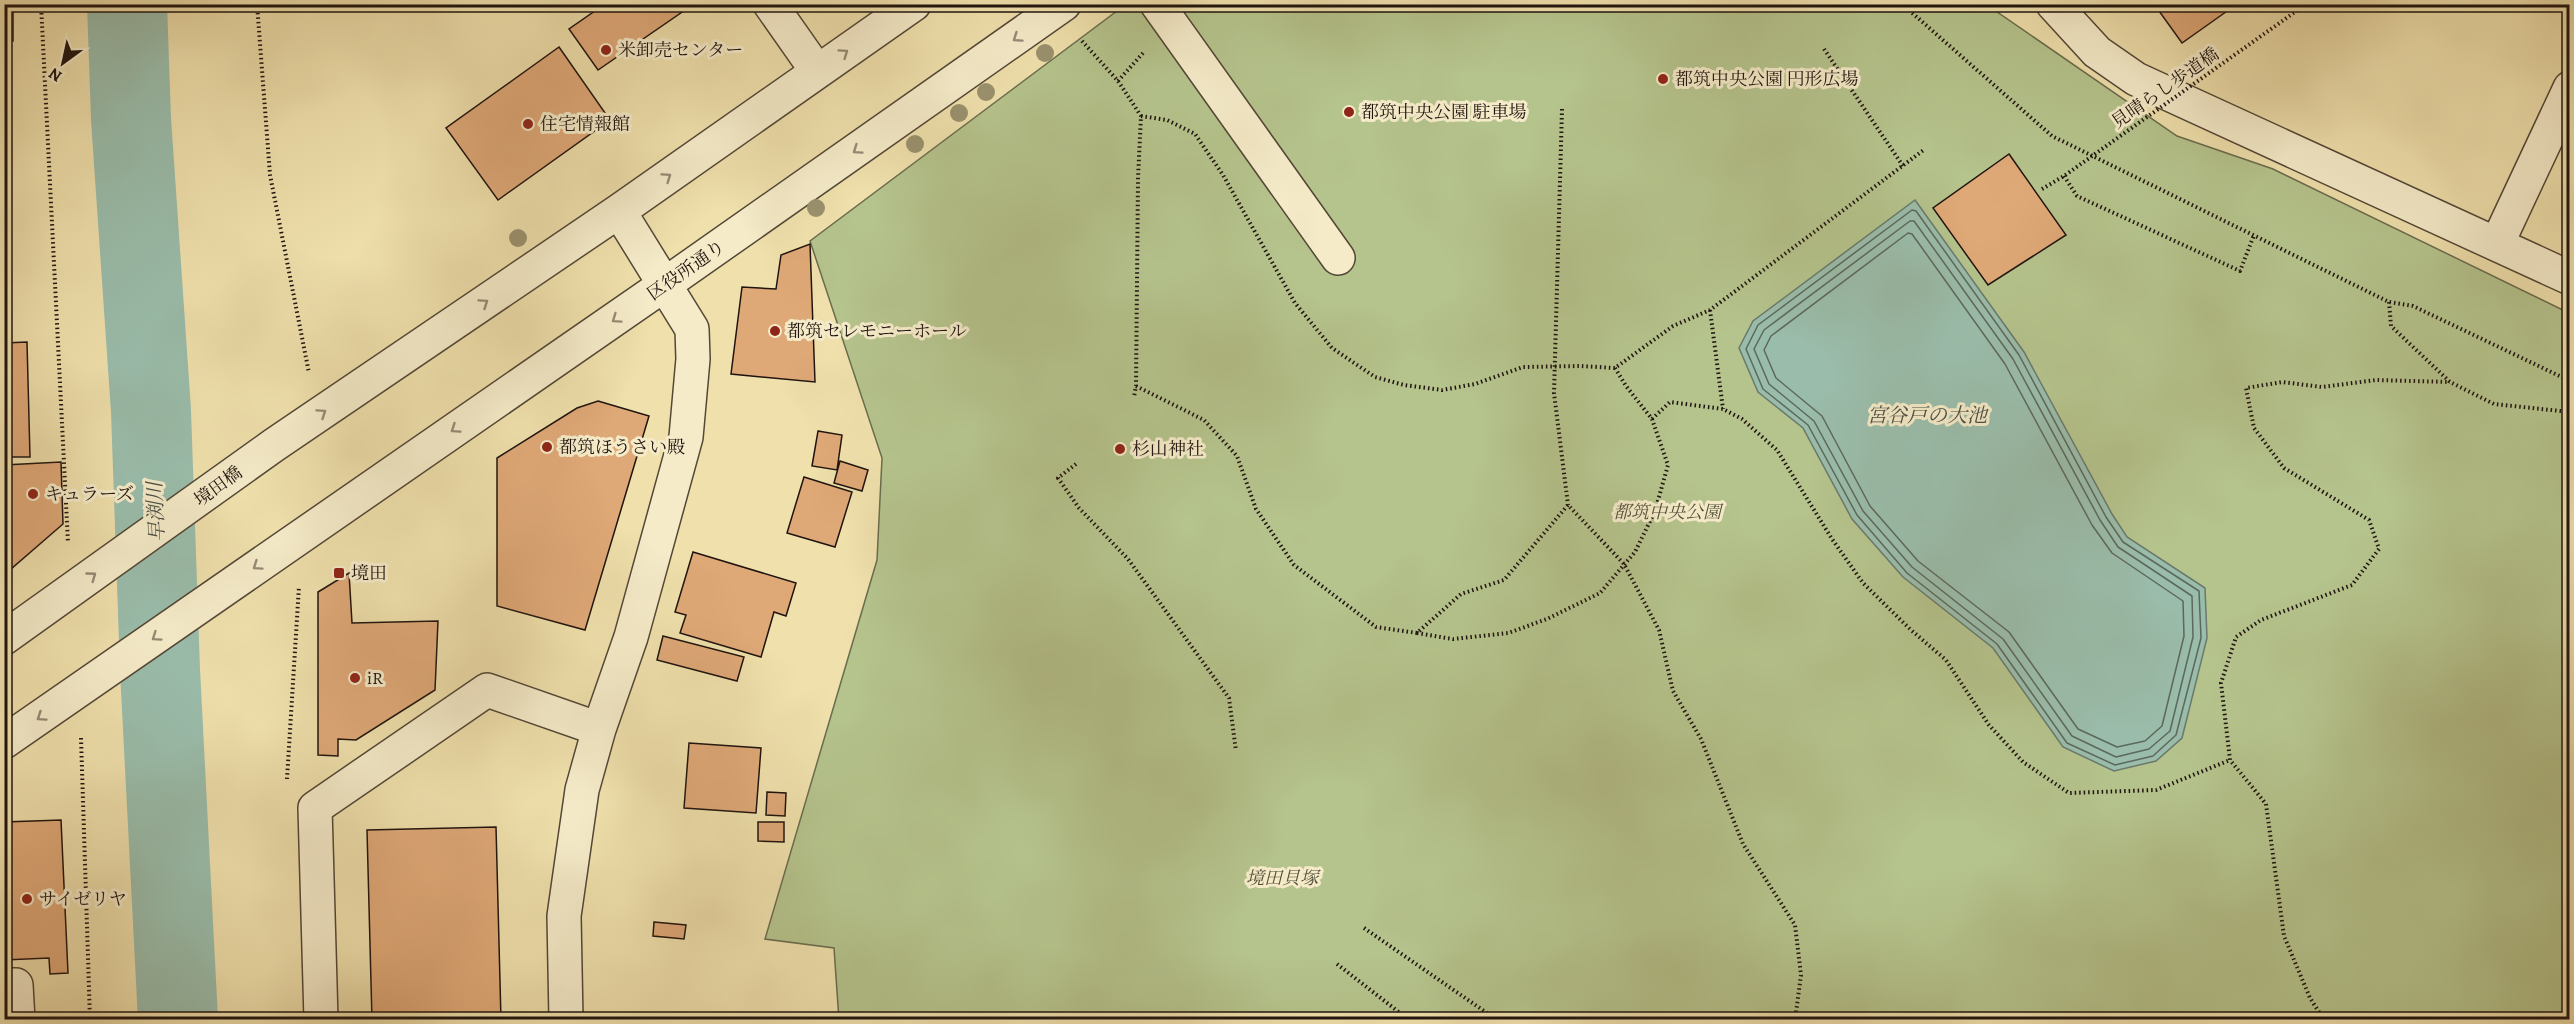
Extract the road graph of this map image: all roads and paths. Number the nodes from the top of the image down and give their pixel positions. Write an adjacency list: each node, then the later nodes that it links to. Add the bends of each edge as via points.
1 (41, 4): 39 (path)
2 (257, 4): 29 (path, via 270,175)
3 (770, 4): 12 (street)
4 (914, 4): 12 (street, one-way to 4)
5 (1064, 4): 25 (street, 区役所通り, one-way to 25)
6 (1157, 4): 23 (street)
7 (1902, 4): 21 (path, via 2052,136)
8 (2053, 4): 22 (street, via 2097,52 2136,79)
9 (2303, 6): 18 (path, 見晴らし歩道橋, bridge)
10 (1081, 40): 15 (path, via 1118,81)
11 (1824, 49): 17 (path)
12 (818, 71): 20 (street, one-way to 12)
13 (2570, 87): 22 (street)
14 (1562, 109): 38 (path, bridge, via 1554,393)
15 (1141, 116): 28 (path, via 1167,120 1195,134 1223,175 1295,303 1332,348 1375,376 1442,390 1475,384 1523,367); 32 (path)
16 (1925, 149): 17 (path)
17 (1902, 166): 27 (path)
18 (2064, 176): 19 (path, 見晴らし歩道橋, bridge); 21 (path, via 2077,196 2240,272)
19 (2042, 189)
20 (619, 211): 25 (street); 42 (street, 境田橋, one-way to 20, via 274,446)
21 (2254, 235): 26 (path)
22 (2497, 244): 24 (street)
23 (1338, 258)
24 (2570, 278)
25 (664, 285): 43 (street, via 692,329 686,437 631,637); 44 (street, 区役所通り, one-way to 44)
26 (2389, 302): 30 (path, via 2413,306); 31 (path, via 2391,326)
27 (1710, 310): 28 (path, via 1673,326); 34 (path)
28 (1615, 368): 36 (path)
29 (309, 373)
30 (2570, 381)
31 (2450, 382): 35 (path, via 2494,404); 47 (path, via 2376,380 2322,387 2282,382 2246,388 2254,428 2284,468 2369,520 2379,549 2352,585 2261,620 2236,637 2221,683)
32 (1136, 386): 33 (path); 41 (path, via 1204,420 1230,448 1237,456 1256,509 1294,565 1376,627)
33 (1134, 398)
34 (1723, 409): 36 (path, via 1670,402); 47 (path, via 1742,419 1777,450 1863,583 1947,660 1989,725 2023,762 2069,792 2156,790)
35 (2570, 412)
36 (1652, 419): 40 (path, via 1668,465 1655,511 1635,552)
37 (1076, 464): 46 (path, via 1058,478 1079,508 1128,559 1229,698)
38 (1568, 506): 40 (path); 41 (path, via 1504,580 1461,594)
39 (68, 543)
40 (1624, 564): 41 (path, via 1600,593 1508,633 1453,639); 57 (path, via 1659,630 1673,691 1701,739 1743,844 1795,925 1801,975)
41 (1417, 633)
42 (4, 638)
43 (599, 729): 53 (street, via 487,690 315,807); 54 (street, via 582,790 564,916)
44 (4, 742)
45 (81, 744): 52 (path)
46 (1236, 752)
47 (2230, 760): 58 (path, via 2266,804 2284,936 2310,998)
48 (1364, 928): 56 (path)
49 (1337, 964): 55 (path)
50 (4, 985): 51 (street, via 16,985)
51 (18, 1020)
52 (90, 1020)
53 (321, 1020)
54 (566, 1020)
55 (1409, 1020)
56 (1497, 1020)
57 (1795, 1020)
58 (2324, 1020)

